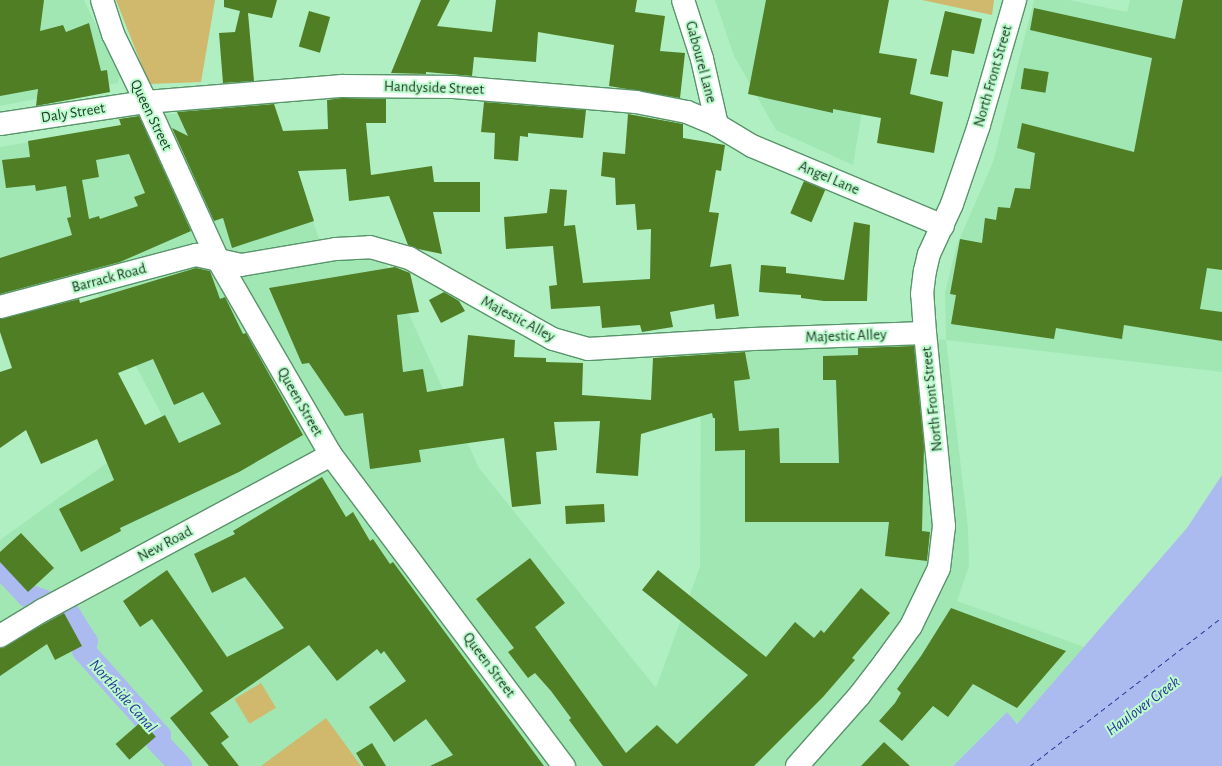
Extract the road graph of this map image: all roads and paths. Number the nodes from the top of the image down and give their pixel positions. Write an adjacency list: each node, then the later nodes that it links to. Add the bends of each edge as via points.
1 (102, 0): 4 (street, Queen Street, via 113,34)
2 (683, 0): 6 (street, Gabourel Lane, via 702,58)
3 (1015, 0): 7 (street, North Front Street, via 979,125)
4 (146, 102): 5 (street, Daly Street); 6 (street, Handyside Street, via 342,86 454,87 636,102 687,112); 8 (street, Queen Street)
5 (0, 124)
6 (717, 125): 7 (street, Angel Lane, via 752,146)
7 (943, 226): 10 (street, North Front Street, via 929,254 925,271 922,294)
8 (218, 260): 9 (street, Barrack Road, via 196,255); 10 (street, Majestic Alley, via 241,265 336,249 370,247 409,258 553,339 588,349 753,339); 11 (street, Queen Street)
9 (0, 306)
10 (925, 333): 14 (street, North Front Street, via 944,526 939,568 910,626 885,662 859,696)
11 (331, 455): 12 (street, New Road, via 68,596); 13 (street, Queen Street)
12 (0, 636)
13 (564, 766)
14 (797, 766)

